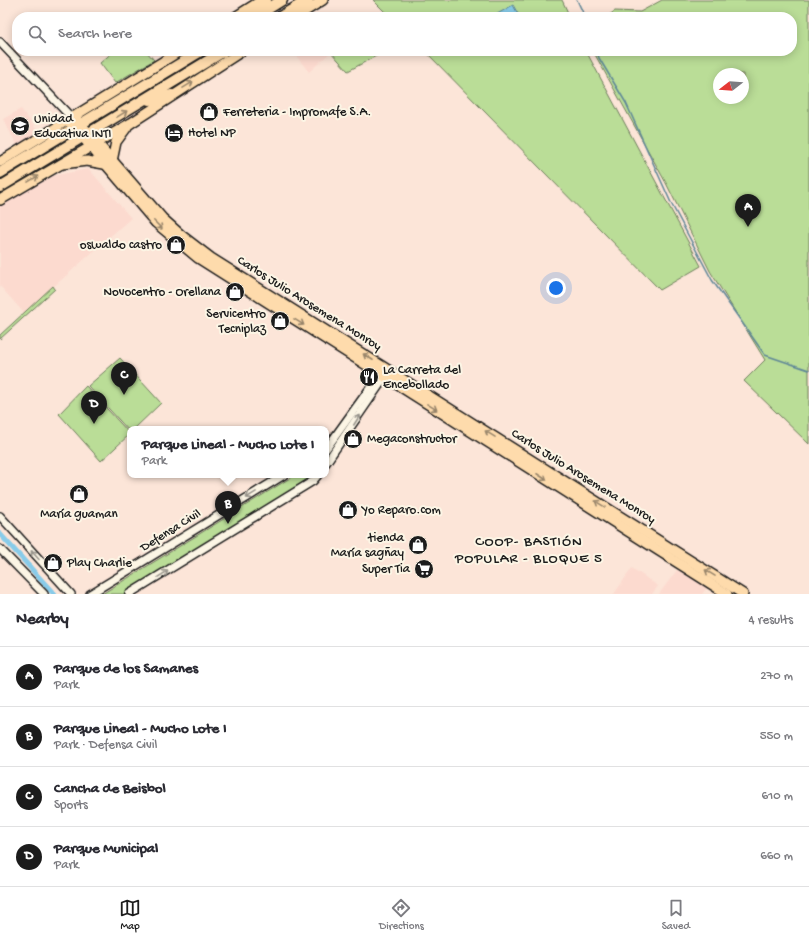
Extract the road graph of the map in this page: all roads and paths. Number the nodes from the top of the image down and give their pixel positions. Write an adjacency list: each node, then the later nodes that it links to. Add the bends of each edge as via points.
1 (262, 0): 6 (main road)
2 (266, 0): 7 (highway)
3 (282, 0): 8 (highway)
4 (308, 0): 9 (highway)
5 (323, 0): 10 (main road)
6 (243, 12)
7 (255, 12)
8 (263, 12)
9 (288, 12)
10 (304, 12)
11 (0, 42): 12 (street)
12 (12, 55)
13 (13, 56): 20 (street)
14 (172, 56): 20 (main road)
15 (193, 56): 22 (highway)
16 (216, 56): 19 (highway)
17 (234, 56): 18 (main road, one-way to 17)
18 (172, 95): 19 (highway); 21 (main road)
19 (140, 103): 23 (highway, one-way to 19)
20 (70, 117): 22 (main road, Carlos Julio Arosemena Monroy); 25 (main road)
21 (131, 123): 24 (main road); 26 (main road, via 116,142)
22 (78, 126): 23 (main road, Carlos Julio Arosemena Monroy); 28 (highway)
23 (85, 136): 24 (main road, Carlos Julio Arosemena Monroy); 29 (highway)
24 (93, 144): 26 (main road, Carlos Julio Arosemena Monroy); 27 (main road)
25 (0, 162)
26 (108, 163): 27 (main road, via 80,162); 31 (main road, Carlos Julio Arosemena Monroy, via 156,224 176,242)
27 (56, 165): 30 (main road, one-way to 27)
28 (0, 173)
29 (0, 188)
30 (0, 200)
31 (385, 372): 32 (street); 33 (street, one-way to 31); 42 (main road, Carlos Julio Arosemena Monroy, one-way to 42); 43 (main road, Carlos Julio Arosemena Monroy, one-way to 31)
32 (329, 445)
33 (329, 458)
34 (279, 478): 40 (street, Defensa Civil, one-way to 40)
35 (316, 478): 41 (street, one-way to 35)
36 (0, 516): 39 (street, one-way to 36)
37 (0, 549): 38 (street)
38 (44, 594)
39 (71, 594)
40 (90, 594)
41 (129, 594)
42 (727, 594)
43 (742, 594)

